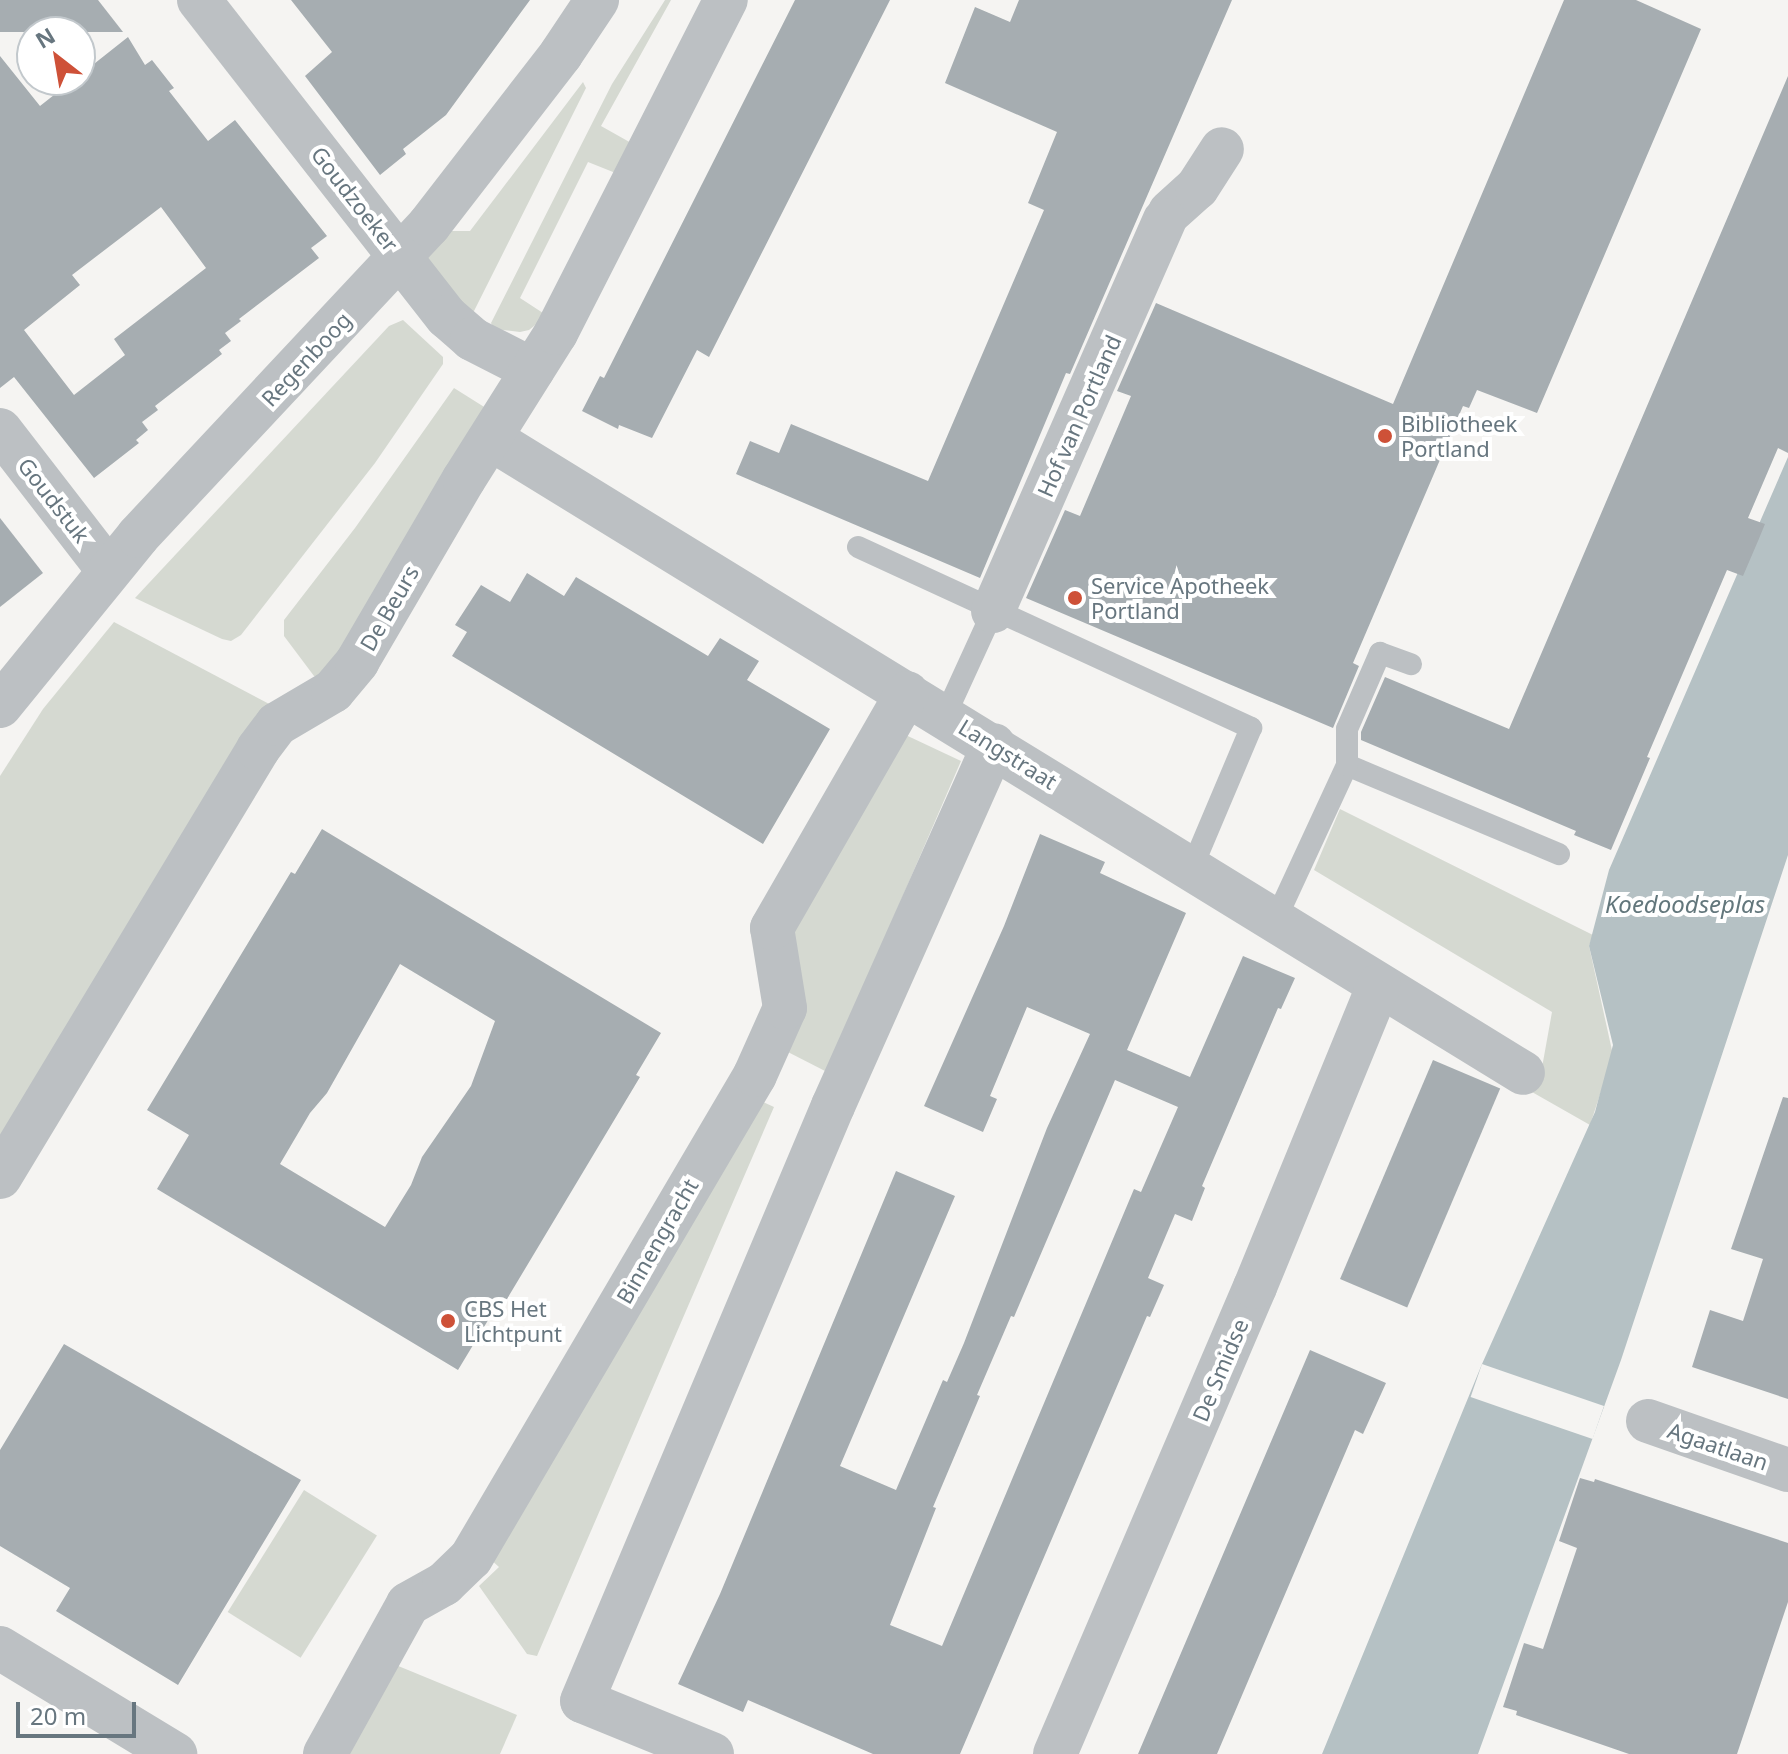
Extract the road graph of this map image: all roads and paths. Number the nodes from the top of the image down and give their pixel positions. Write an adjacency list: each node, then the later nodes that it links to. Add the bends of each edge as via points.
1 (199, 0): 5 (street, Goudzoeker)
2 (597, 0): 5 (street, Regenboog, via 561,54)
3 (726, 0): 6 (street, De Beurs)
4 (1222, 149): 11 (street, Hof van Portland, via 1197,188 1168,216)
5 (401, 257): 6 (street, Goudzoeker, via 457,327); 10 (street, Regenboog)
6 (533, 370): 8 (street, De Beurs)
7 (0, 430): 10 (street, Goudstuk)
8 (491, 439): 13 (street, Langstraat); 23 (street, De Beurs, via 347,676 319,701 277,724 258,749)
9 (858, 547): 11 (lane)
10 (109, 571): 14 (street, Regenboog)
11 (993, 611): 15 (lane); 19 (lane, via 1251,728)
12 (1411, 664): 17 (lane, via 1380,653 1347,729)
13 (907, 693): 15 (street, Langstraat); 28 (street, Binnengracht, via 772,928 785,1008 755,1075 471,1558 444,1584 408,1604)
14 (0, 706)
15 (945, 716): 16 (street, Langstraat)
16 (994, 745): 19 (street, Langstraat); 29 (street, via 833,1106 582,1701)
17 (1347, 765): 18 (lane); 20 (lane)
18 (1559, 854)
19 (1192, 868): 20 (street, Langstraat)
20 (1275, 921): 21 (street, Langstraat)
21 (1379, 985): 22 (street, Langstraat); 30 (street, De Smidse)
22 (1523, 1073)
23 (0, 1177)
24 (1648, 1421): 25 (street, Agaatlaan)
25 (1788, 1470)
26 (0, 1648): 27 (street)
27 (175, 1754)
28 (325, 1754)
29 (712, 1754)
30 (1055, 1754)

